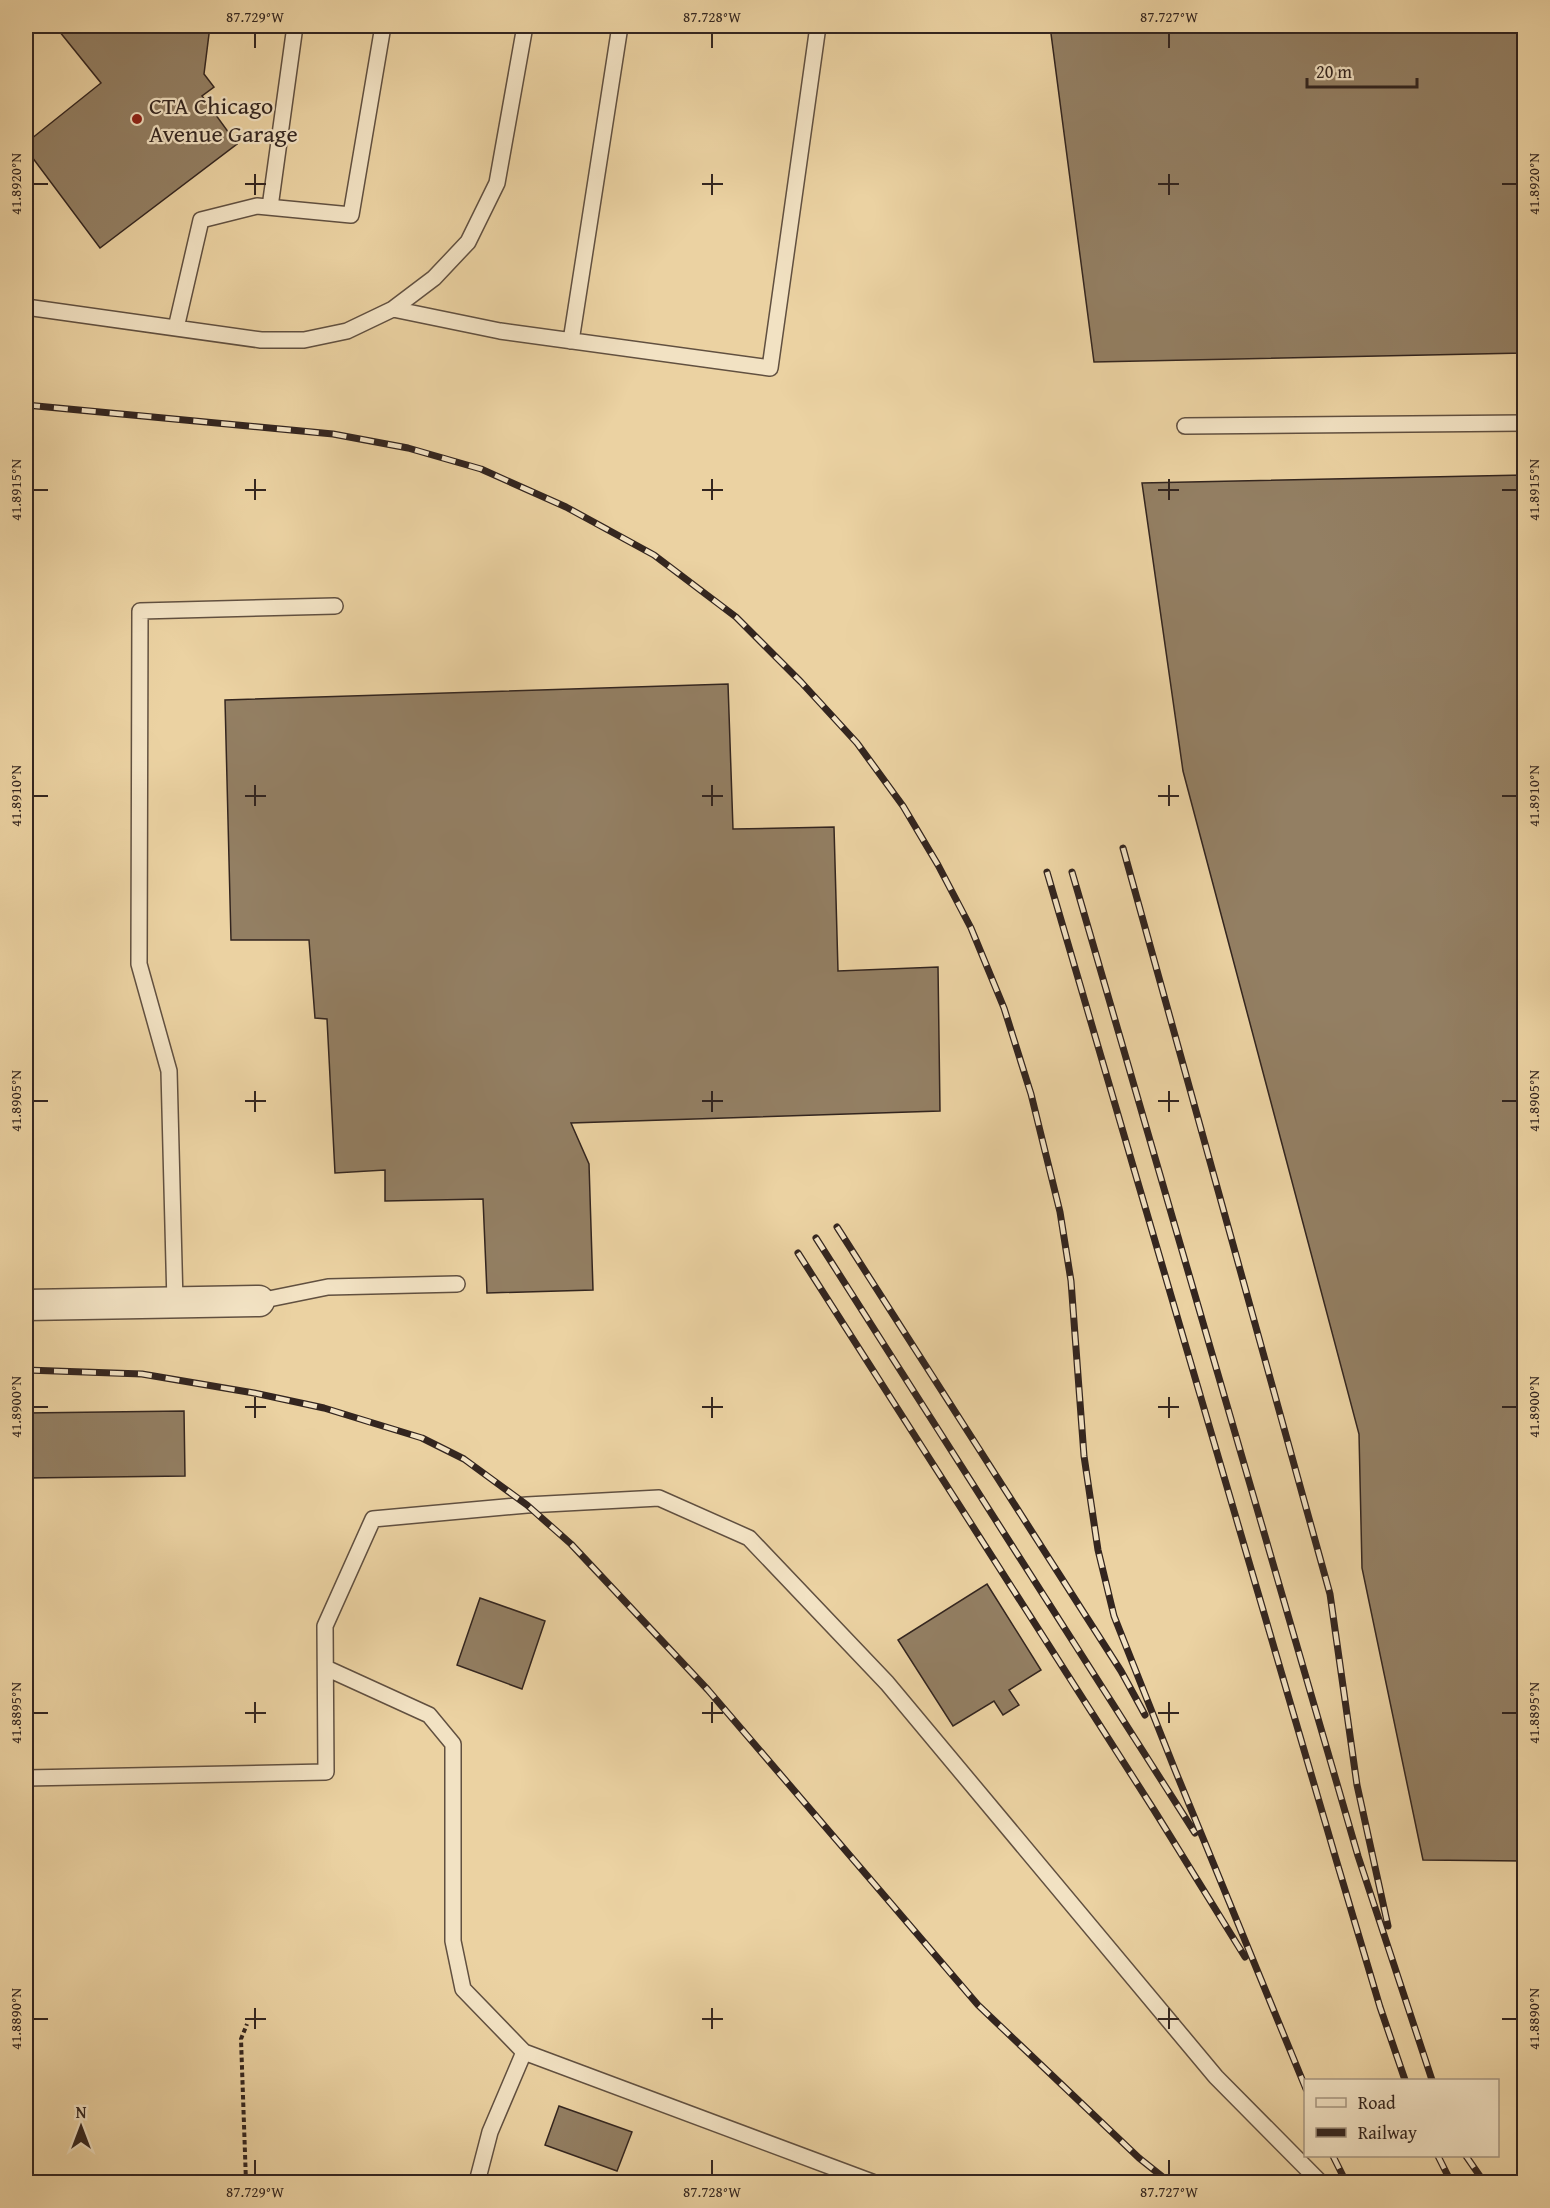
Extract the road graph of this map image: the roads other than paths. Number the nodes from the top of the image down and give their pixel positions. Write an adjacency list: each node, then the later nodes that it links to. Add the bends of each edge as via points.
1 (295, 26): 6 (lane)
2 (383, 26): 6 (lane, via 351,215)
3 (525, 26): 8 (lane, via 497,183 468,242 434,278)
4 (620, 26): 10 (lane)
5 (818, 26): 10 (lane, via 770,368)
6 (270, 207): 9 (lane, via 257,206 201,220)
7 (26, 307): 9 (lane)
8 (393, 309): 9 (lane, via 347,331 304,340 261,340); 10 (lane)
9 (177, 328)
10 (571, 341)
11 (1524, 423): 12 (lane)
12 (1185, 426)
13 (336, 606): 16 (lane, via 140,611 139,964 169,1071)
14 (458, 1284): 15 (lane, via 328,1287)
15 (259, 1301): 16 (street)
16 (175, 1303): 17 (street)
17 (26, 1305)
18 (326, 1668): 19 (lane, via 326,1772); 20 (lane, via 429,1715 453,1744 453,1941 464,1989); 23 (lane, via 326,1626 373,1518 659,1498 749,1538 887,1683 1216,2078)
19 (26, 1778)
20 (524, 2052): 21 (lane, via 490,2132); 22 (lane)
21 (477, 2182)
22 (872, 2182)
23 (1320, 2182)

